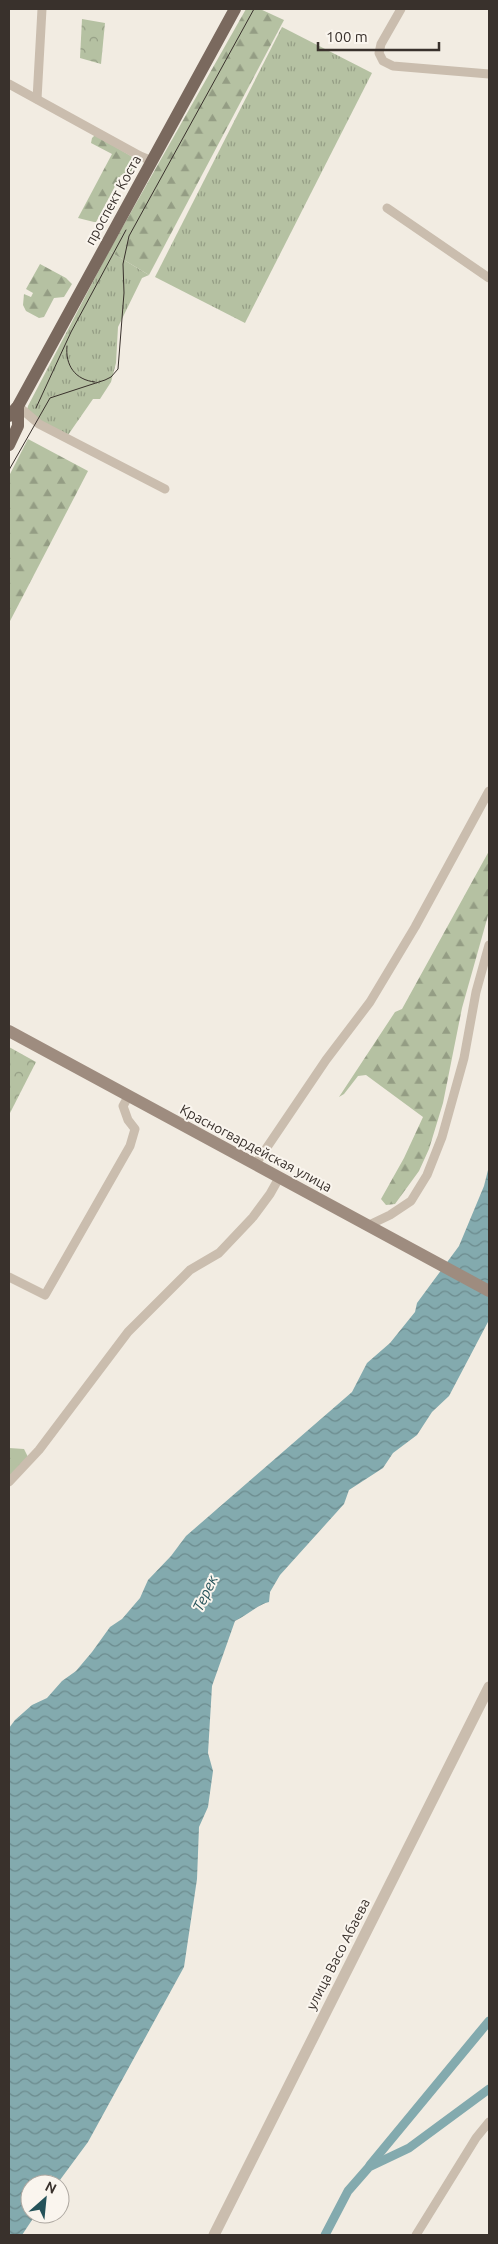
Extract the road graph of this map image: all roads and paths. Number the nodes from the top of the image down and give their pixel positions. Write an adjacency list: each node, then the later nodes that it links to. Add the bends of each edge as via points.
1 (42, 9): 6 (street)
2 (235, 9): 7 (main road, проспект Коста)
3 (401, 9): 4 (street, via 379,53 384,61 393,66)
4 (489, 74)
5 (9, 84): 6 (street)
6 (37, 99): 7 (street)
7 (152, 160): 10 (main road, проспект Коста)
8 (387, 208): 9 (street)
9 (489, 278)
10 (18, 406): 11 (main road, проспект Коста); 12 (main road, проспект Коста, via 18,426); 13 (street, via 39,424)
11 (9, 416)
12 (9, 446)
13 (165, 489)
14 (489, 791): 18 (street, via 370,1002 326,1060)
15 (489, 945): 20 (street, via 476,992 464,1058 445,1128 427,1175 410,1201)
16 (9, 1031): 17 (main road, Красногвардейская улица)
17 (128, 1096): 18 (main road, Красногвардейская улица); 21 (street, via 123,1106 134,1129 130,1146 44,1295)
18 (255, 1165): 19 (main road, Красногвардейская улица)
19 (279, 1178): 20 (main road, Красногвардейская улица); 23 (street, via 253,1217 219,1253 190,1270 128,1332 39,1450)
20 (367, 1226): 22 (main road, Красногвардейская улица)
21 (9, 1277)
22 (489, 1291)
23 (9, 1482)
24 (489, 1687): 26 (street, улица Васо Абаева)
25 (489, 2122): 27 (street)
26 (214, 2235)
27 (416, 2235)

